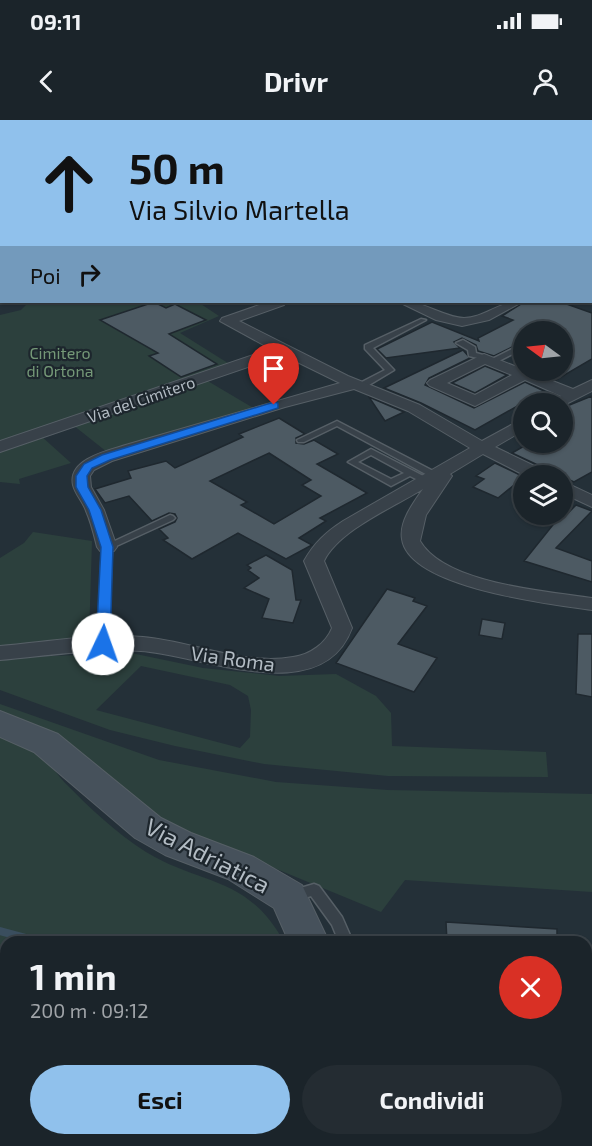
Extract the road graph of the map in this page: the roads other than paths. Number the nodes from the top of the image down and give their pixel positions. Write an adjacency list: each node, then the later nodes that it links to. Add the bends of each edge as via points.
1 (276, 303): 6 (street, via 227,321)
2 (512, 303): 3 (street, via 466,323 453,322)
3 (410, 304)
4 (423, 320): 11 (lane, via 368,347 390,370)
5 (463, 342): 9 (lane, via 460,343 472,349 472,354)
6 (282, 350): 14 (street); 20 (street, Via del Cimitero)
7 (513, 350): 9 (lane)
8 (370, 357): 11 (lane)
9 (488, 360): 10 (street); 12 (street, via 435,383 475,401)
10 (513, 370)
11 (384, 373): 14 (lane)
12 (513, 381)
13 (539, 381): 16 (street)
14 (357, 385): 21 (street, via 414,408); 27 (street, via 279,404 106,457 88,466 81,476 82,487 95,510)
15 (592, 385): 17 (street)
16 (568, 393)
17 (573, 395)
18 (513, 430): 21 (street, Via Roma)
19 (301, 440): 23 (lane, via 337,423)
20 (0, 447)
21 (484, 447): 22 (street); 23 (street, Via Roma)
22 (519, 465)
23 (430, 474): 23 (lane, via 371,452 352,462 391,483); 28 (street, via 431,490 416,516 411,542 419,557 455,576 500,589); 29 (street, Via Roma, via 320,548 314,561 342,628 334,644 316,658 292,665 256,665 164,646)
24 (573, 492): 25 (street)
25 (592, 502)
26 (170, 518): 27 (lane)
27 (107, 547): 29 (lane)
28 (592, 604)
29 (103, 644): 30 (street, Via Roma)
30 (0, 654)
31 (0, 723): 32 (main road, Via Adriatica, via 46,743 148,828 241,868)
32 (288, 897): 33 (main road, Via Adriatica); 34 (lane, via 314,891 330,909)
33 (306, 936)
34 (344, 936)

